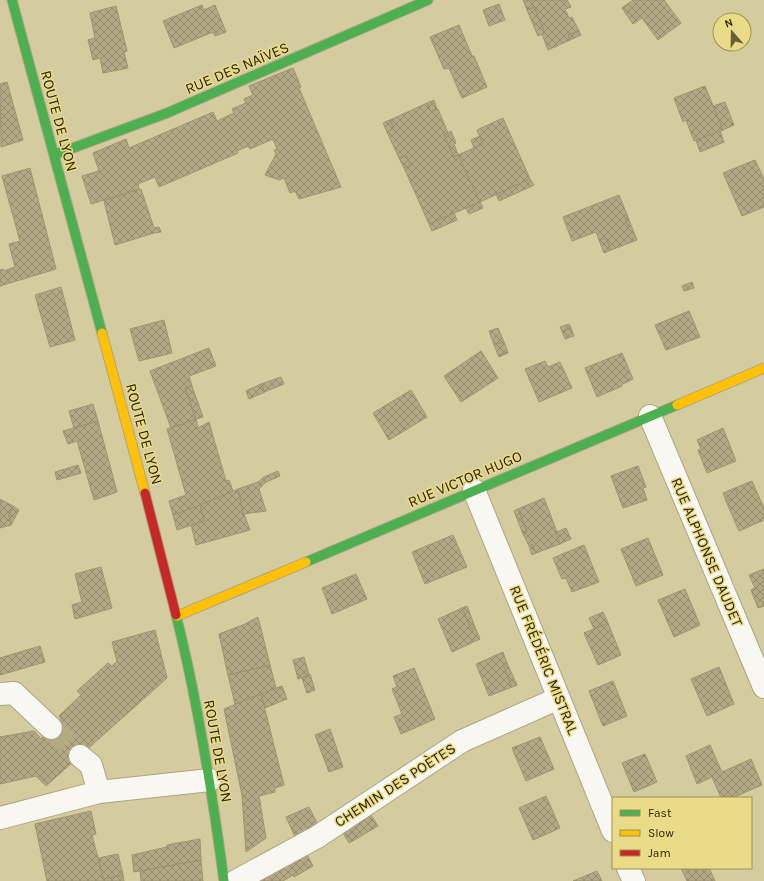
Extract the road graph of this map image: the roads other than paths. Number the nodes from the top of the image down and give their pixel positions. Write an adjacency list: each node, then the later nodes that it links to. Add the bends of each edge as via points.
1 (12, 0): 3 (street, ROUTE DE LYON)
2 (428, 0): 3 (street, RUE DES NAÏVES, via 167,113)
3 (54, 155): 7 (street, ROUTE DE LYON)
4 (764, 368): 5 (street, RUE VICTOR HUGO)
5 (650, 416): 6 (street, RUE VICTOR HUGO); 8 (street, RUE ALPHONSE DAUDET)
6 (474, 490): 7 (street, RUE VICTOR HUGO); 10 (street, RUE FRÉDÉRIC MISTRAL)
7 (177, 616): 13 (street, ROUTE DE LYON)
8 (764, 687)
9 (0, 694): 11 (street, via 14,693)
10 (559, 698): 16 (street, RUE FRÉDÉRIC MISTRAL); 19 (street, CHEMIN DES POÈTES, via 462,741 317,837)
11 (51, 728)
12 (80, 756): 14 (street, via 90,765)
13 (210, 780): 14 (street); 18 (street, ROUTE DE LYON)
14 (99, 792): 15 (street)
15 (0, 818)
16 (612, 829)
17 (628, 869): 20 (street)
18 (224, 881)
19 (236, 881)
20 (634, 881)

